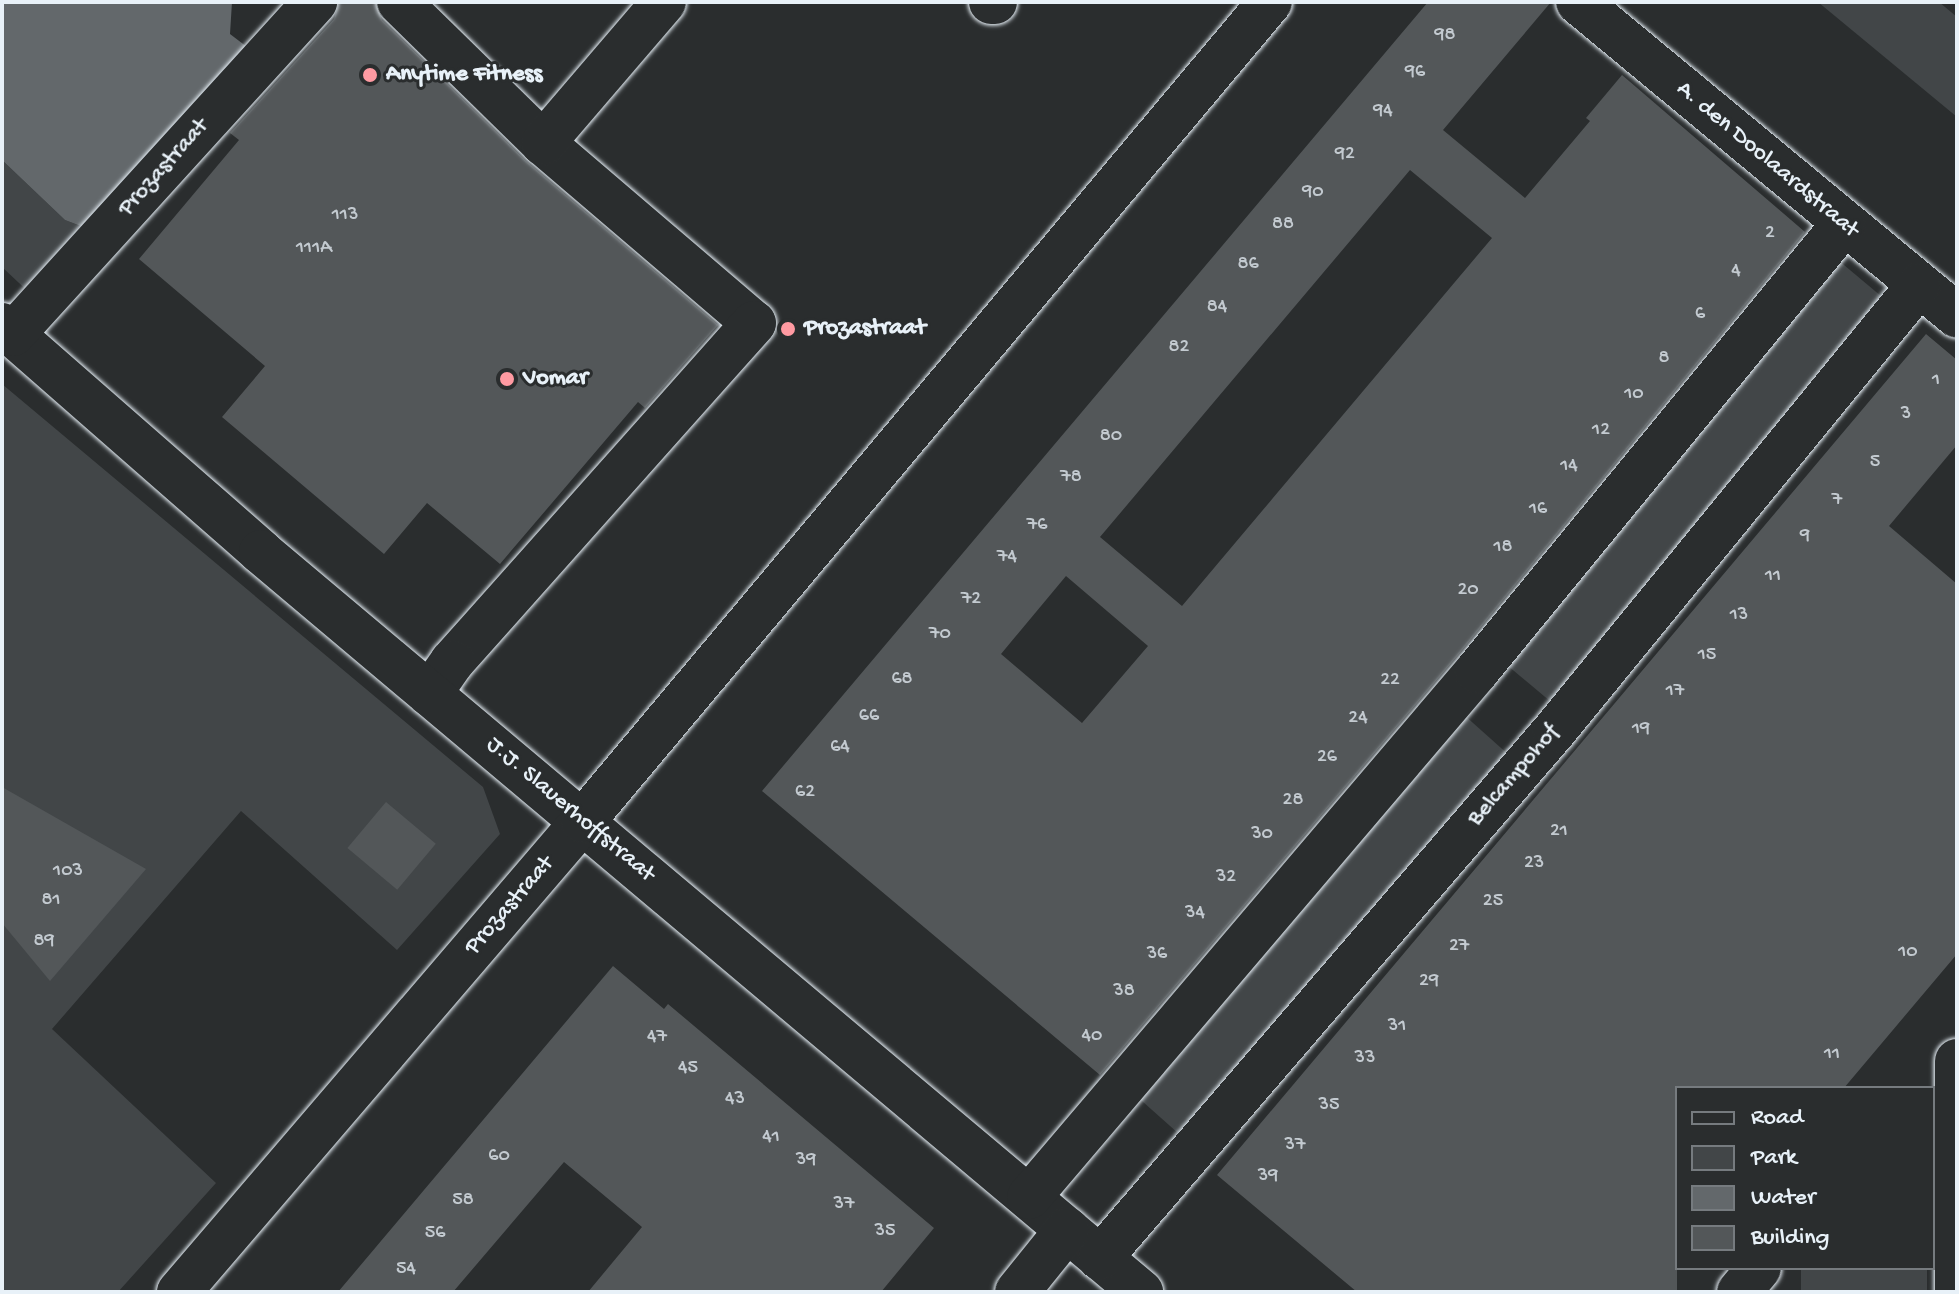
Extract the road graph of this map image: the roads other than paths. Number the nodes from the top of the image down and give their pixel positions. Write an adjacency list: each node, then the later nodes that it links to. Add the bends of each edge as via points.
1 (315, 2): 10 (street, Prozastraat)
2 (399, 2): 6 (street)
3 (664, 2): 6 (street)
4 (1270, 2): 12 (street, Prozastraat)
5 (1578, 2): 7 (street, A. den Doolaardstraat)
6 (543, 143): 11 (street, via 754,323 452,662)
7 (1843, 225): 8 (street, A. den Doolaardstraat); 14 (street, via 1477,671)
8 (1918, 286): 9 (street, A. den Doolaardstraat); 16 (street, Belcampohof, via 1555,730)
9 (1957, 315)
10 (8, 330): 11 (street, J.J. Slauerhoffstraat)
11 (430, 694): 12 (street, J.J. Slauerhoffstraat)
12 (583, 821): 14 (street, J.J. Slauerhoffstraat); 18 (street, Prozastraat)
13 (1956, 1061): 22 (street)
14 (1029, 1197): 15 (street, J.J. Slauerhoffstraat)
15 (1067, 1230): 16 (street, J.J. Slauerhoffstraat); 19 (street)
16 (1100, 1258): 20 (street, J.J. Slauerhoffstraat)
17 (1757, 1270): 21 (street)
18 (179, 1292)
19 (1017, 1292)
20 (1141, 1292)
21 (1739, 1292)
22 (1957, 1292)

